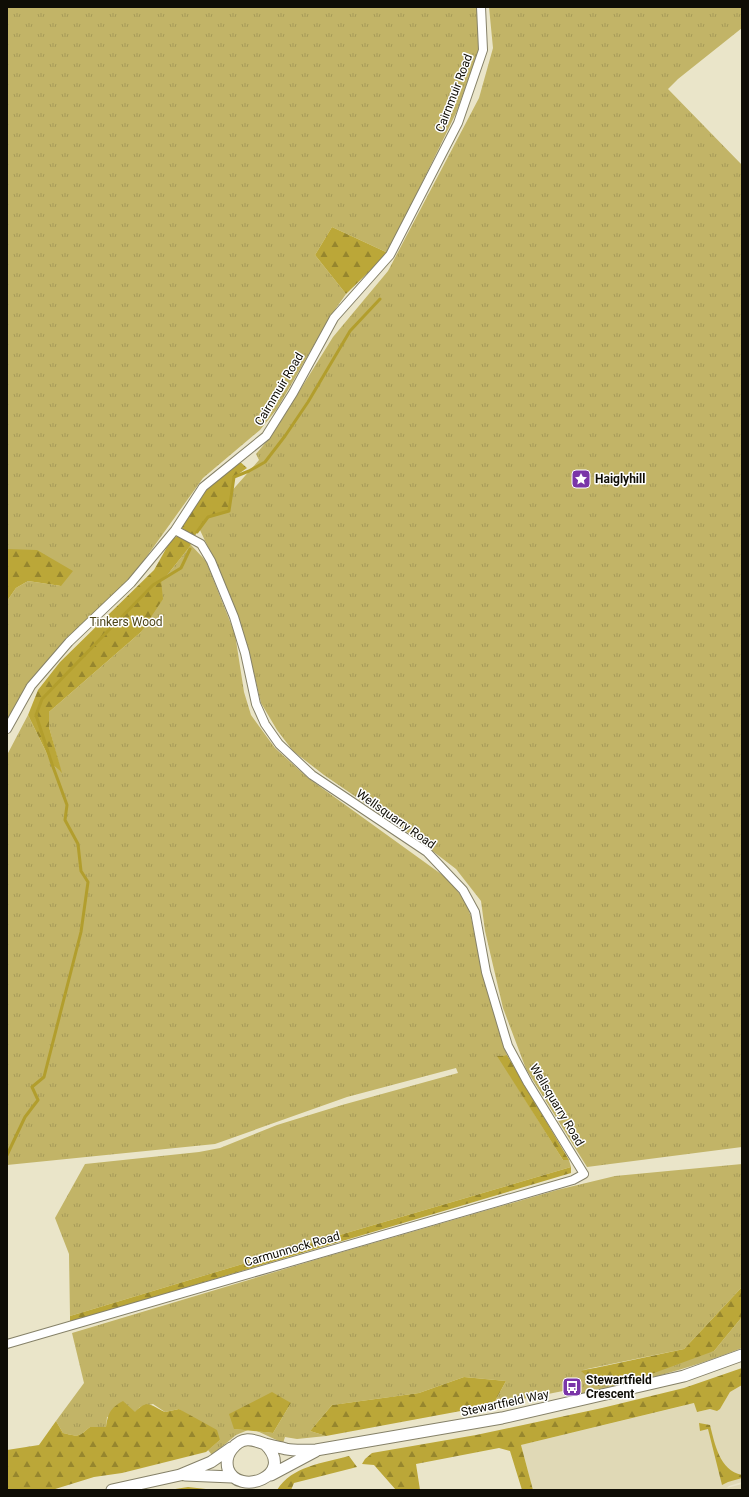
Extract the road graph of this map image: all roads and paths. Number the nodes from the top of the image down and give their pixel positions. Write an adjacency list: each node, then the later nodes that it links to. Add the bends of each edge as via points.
1 (481, 7): 2 (street, Cairnmuir Road, via 483,50 458,123 390,255 334,318 266,436 203,487)
2 (176, 530): 3 (street, Cairnmuir Road, via 131,584 69,642 31,686); 4 (street, Wellsquarry Road, via 201,544 211,561 234,617 256,704 265,724 279,744 312,775 426,852 463,890 475,912 486,972 508,1046)
3 (7, 729)
4 (584, 1174): 5 (street, Carmunnock Road, via 565,1182)
5 (7, 1344)
6 (742, 1355): 9 (street, Stewartfield Way, via 684,1376 502,1418)
7 (265, 1444): 8 (street, via 259,1440 246,1440); 9 (street, Stewartfield Way, via 288,1449); 12 (street, via 274,1461)
8 (235, 1445): 10 (street, via 210,1462); 11 (street, via 228,1457)
9 (316, 1450): 12 (street, Stewartfield Way)
10 (180, 1475): 11 (street); 14 (street)
11 (232, 1477): 13 (street)
12 (266, 1482): 13 (street)
13 (246, 1488)
14 (112, 1490)

